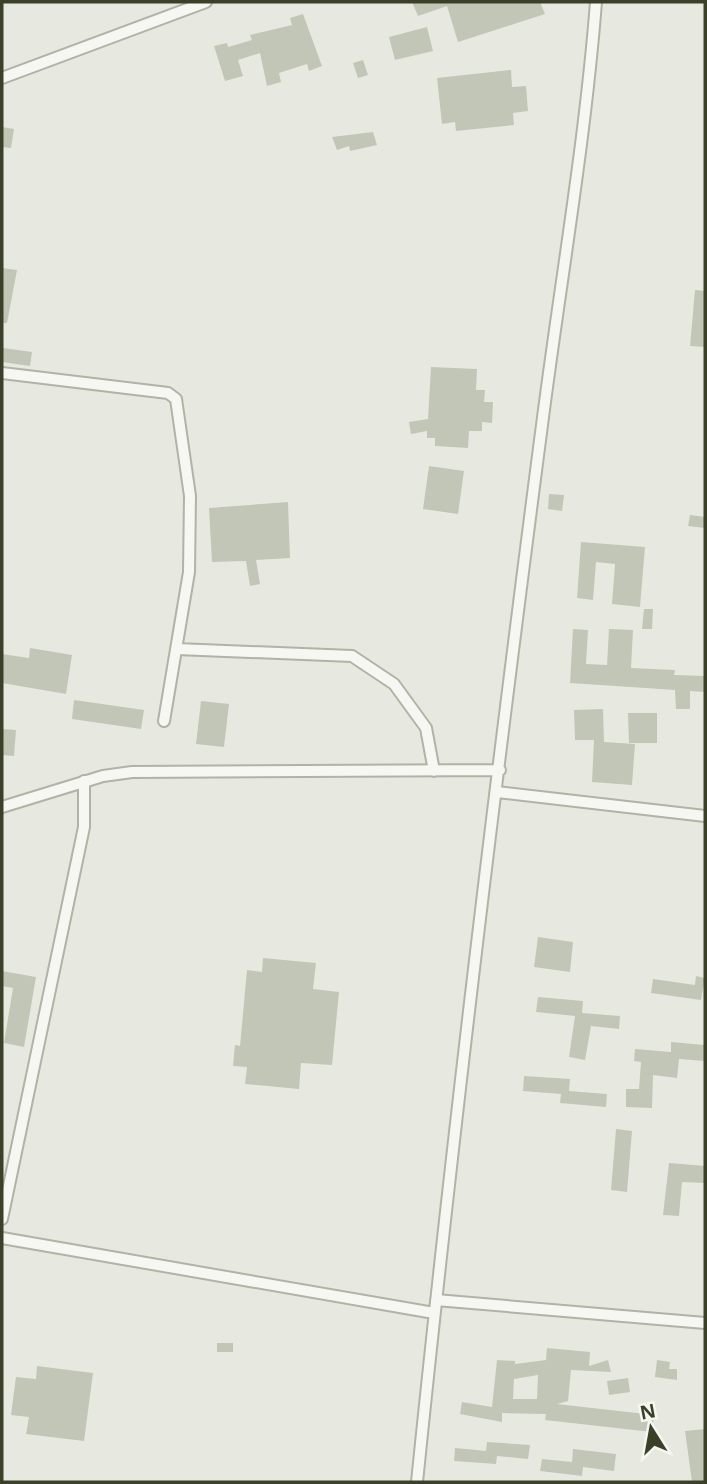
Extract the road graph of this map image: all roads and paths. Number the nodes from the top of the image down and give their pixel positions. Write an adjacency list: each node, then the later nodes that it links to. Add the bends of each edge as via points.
1 (169, 2): 4 (street)
2 (206, 2): 4 (street)
3 (596, 2): 9 (street, via 586,111)
4 (165, 16): 5 (street)
5 (2, 78)
6 (2, 373): 7 (street, via 168,393 176,399 190,496 189,572)
7 (177, 649): 8 (street); 10 (street, via 352,656 394,684 426,728)
8 (164, 721)
9 (500, 770): 10 (street); 12 (street)
10 (434, 771): 11 (street, via 132,772)
11 (84, 781): 13 (street); 15 (street, via 85,827)
12 (497, 792): 14 (street); 17 (street)
13 (2, 807)
14 (705, 816)
15 (2, 1219)
16 (2, 1238): 18 (street)
17 (436, 1300): 18 (street); 19 (street)
18 (435, 1313): 20 (street)
19 (705, 1323)
20 (417, 1482)

